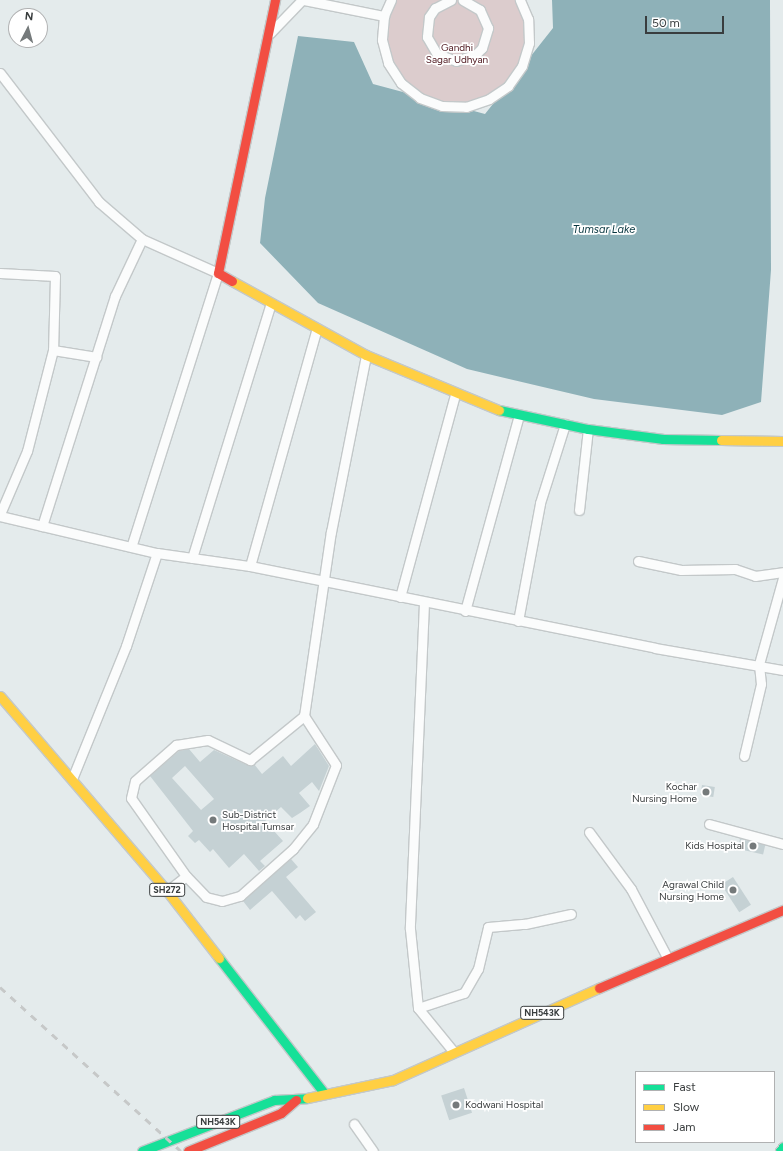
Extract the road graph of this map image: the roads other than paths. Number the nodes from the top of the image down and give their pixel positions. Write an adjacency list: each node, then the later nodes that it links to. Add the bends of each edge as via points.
1 (275, 0): 8 (main road)
2 (303, 0): 7 (street); 8 (street)
3 (391, 0): 7 (street)
4 (451, 0): 5 (street, via 435,8 429,17 427,37 437,54 456,61 475,55 487,38 486,18 473,4)
5 (464, 0)
6 (520, 0): 7 (street, via 528,19 529,43 522,66 508,86 489,99 466,106 442,106 420,98 401,83 388,63 382,40)
7 (384, 16)
8 (270, 32): 12 (main road)
9 (0, 73): 10 (street, via 99,202)
10 (142, 239): 12 (street); 17 (street, via 114,296)
11 (0, 273): 15 (street, via 55,276)
12 (218, 273): 13 (main road); 26 (street)
13 (270, 303): 14 (main road); 28 (street)
14 (317, 328): 16 (main road); 30 (street)
15 (53, 350): 17 (street); 24 (street, via 27,452)
16 (366, 355): 18 (main road); 33 (street, via 331,532)
17 (96, 357): 25 (street)
18 (455, 394): 19 (main road); 34 (street)
19 (519, 415): 20 (main road); 36 (street)
20 (565, 424): 21 (main road); 37 (street, via 540,503)
21 (588, 429): 22 (main road, via 663,439); 23 (street)
22 (783, 441)
23 (579, 510)
24 (0, 515): 25 (street)
25 (42, 526): 26 (street)
26 (131, 547): 27 (street)
27 (157, 553): 28 (street); 43 (street, via 126,646)
28 (192, 558): 30 (street)
29 (638, 561): 31 (street, via 680,570 735,569 755,576)
30 (250, 566): 33 (street)
31 (783, 572)
32 (783, 578): 38 (street)
33 (326, 581): 34 (street); 41 (street)
34 (400, 597): 35 (street)
35 (424, 602): 36 (street); 52 (street, via 410,929)
36 (465, 610): 37 (street)
37 (518, 621): 38 (street)
38 (758, 664): 39 (street); 42 (street, via 762,684)
39 (783, 670)
40 (0, 696): 43 (main road, SH272)
41 (304, 716): 47 (street, via 336,764 313,824 293,849 240,896 222,901 206,897); 47 (street, via 250,760 208,740 176,745 135,781 131,798)
42 (744, 756)
43 (72, 780): 48 (main road, SH272)
44 (709, 824): 46 (street)
45 (589, 832): 51 (street, via 632,889)
46 (783, 844)
47 (186, 876): 48 (street)
48 (167, 891): 54 (main road, SH272)
49 (783, 910): 51 (main road, NH543K)
50 (571, 914): 52 (street, via 525,924 488,927 478,969 464,993)
51 (668, 959): 53 (main road, NH543K)
52 (418, 1008): 53 (street)
53 (453, 1051): 54 (main road, NH543K, via 393,1080)
54 (324, 1093): 55 (main road, NH543K)
55 (296, 1100): 58 (main road, NH543K, via 274,1100); 59 (main road, NH543K, via 282,1112)
56 (354, 1124): 60 (street)
57 (783, 1147): 61 (main road)
58 (142, 1151)
59 (188, 1151)
60 (373, 1151)
61 (780, 1151)

